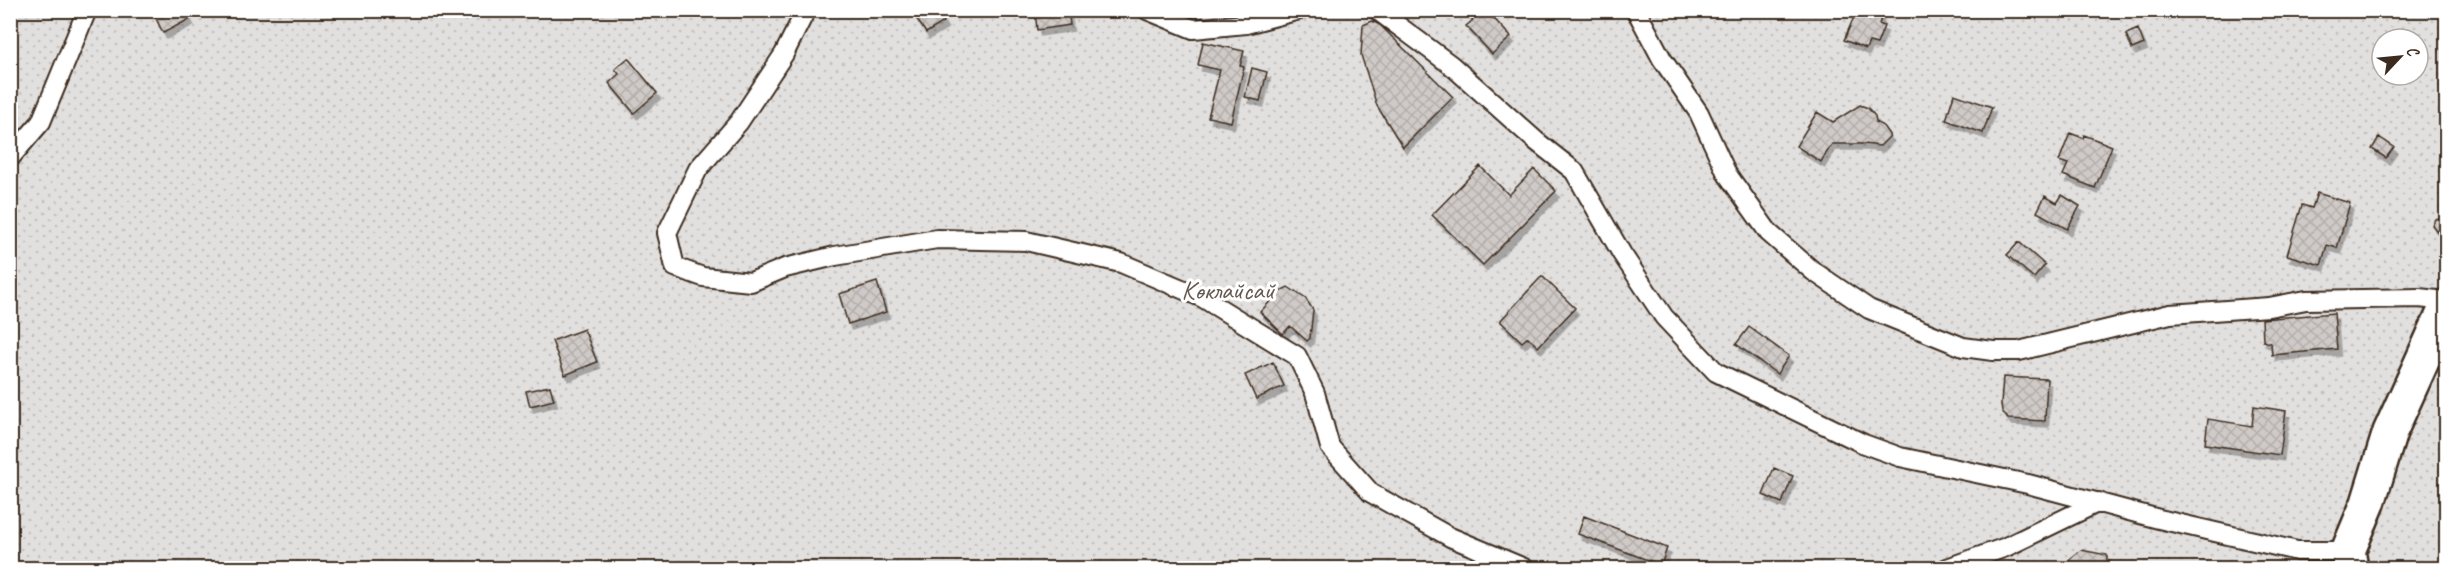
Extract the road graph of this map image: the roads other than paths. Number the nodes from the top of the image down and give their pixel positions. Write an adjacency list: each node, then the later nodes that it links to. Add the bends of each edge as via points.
1 (87, 10): 7 (lane, via 41,122)
2 (806, 10): 12 (lane, via 784,54 739,123 698,169 667,233 675,267 703,277 751,282 785,268 835,256 937,239 1026,241 1121,263 1203,298 1297,356 1315,393 1330,447 1371,493 1450,537)
3 (1147, 10): 4 (lane, via 1193,29 1246,24)
4 (1299, 10)
5 (1377, 10): 10 (lane, via 1451,65 1574,171 1664,317 1716,372 1864,444 1900,457)
6 (1636, 10): 8 (lane, via 1662,59 1699,113 1727,174 1769,233 1813,271 1869,309 1935,337 1964,347 2019,351 2170,314 2269,307 2306,300)
7 (10, 158)
8 (2446, 301)
9 (2446, 308): 11 (street, via 2390,432)
10 (2099, 502): 11 (lane); 13 (lane, via 2006,547)
11 (2349, 560)
12 (1524, 568)
13 (1947, 568)

